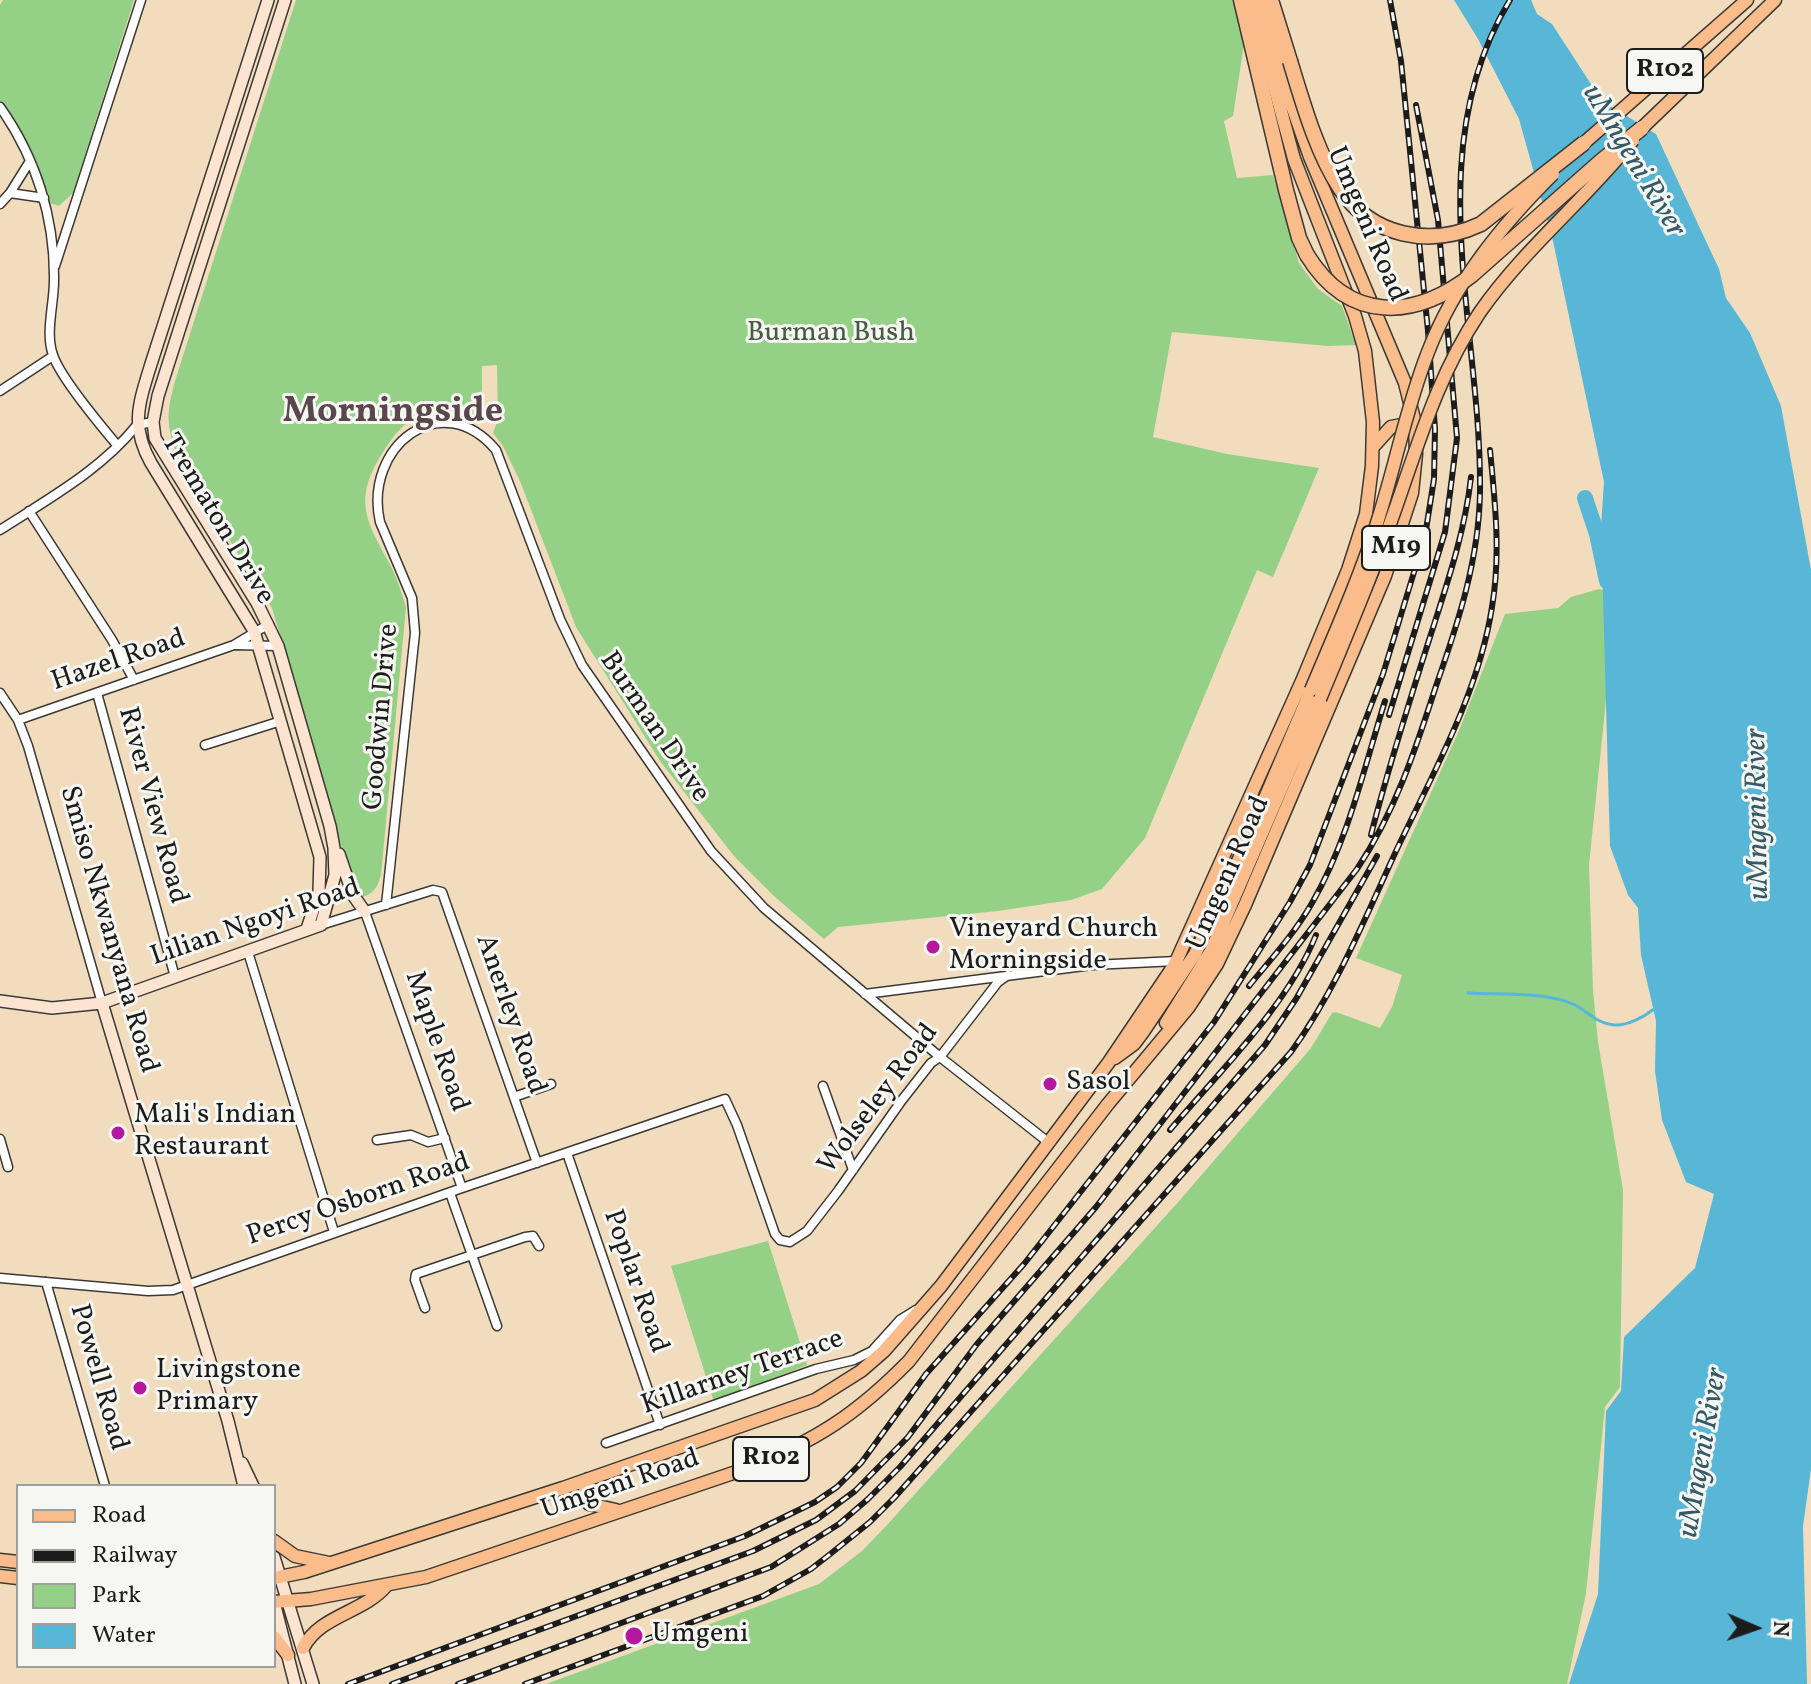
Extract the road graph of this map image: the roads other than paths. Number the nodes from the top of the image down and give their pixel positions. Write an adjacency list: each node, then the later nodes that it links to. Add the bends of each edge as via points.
1 (141, 0): 23 (street)
2 (268, 0): 10 (street, Trematon Drive)
3 (285, 0): 11 (street, Trematon Drive)
4 (1241, 0): 13 (highway, bridge, via 1304,249 1329,284 1376,307 1413,307 1455,287)
5 (1251, 0): 36 (main road, Umgeni Road / M19, via 1294,159 1365,351)
6 (1263, 0): 29 (main road, Umgeni Road / M19, via 1310,157 1397,361)
7 (1271, 0): 14 (highway, bridge, via 1338,185 1382,226 1437,237 1464,232)
8 (1747, 0): 14 (main road, R102)
9 (1770, 5): 13 (main road, R102)
10 (242, 81): 11 (street); 16 (street, Trematon Drive)
11 (258, 86): 17 (street, Trematon Drive)
12 (0, 107): 15 (street)
13 (1642, 128): 49 (main road, bridge, via 1522,259 1463,340 1432,403 1373,569)
14 (1584, 143): 49 (main road, bridge, via 1490,244 1441,323)
15 (30, 161): 18 (street); 19 (street)
16 (214, 167): 17 (street); 21 (street, Trematon Drive)
17 (230, 174): 22 (street, Trematon Drive)
18 (10, 193): 19 (street); 20 (street)
19 (44, 198): 23 (street)
20 (0, 204)
21 (192, 237): 22 (street); 24 (street, Trematon Drive)
22 (208, 242): 25 (street, Trematon Drive)
23 (54, 269): 26 (street)
24 (162, 332): 25 (street); 30 (street, Trematon Drive)
25 (177, 337): 28 (street, Trematon Drive)
26 (53, 356): 27 (street); 35 (street)
27 (0, 391)
28 (153, 422): 30 (street); 32 (street, Trematon Drive)
29 (1415, 423): 36 (main road, via 1391,427); 71 (main road, Umgeni Road / M19, via 1412,493 1401,534 1281,823 1217,964 1188,1008)
30 (137, 425): 33 (street); 34 (street, Trematon Drive)
31 (481, 436): 58 (street, Goodwin Drive, via 444,423 413,432 388,456 378,482 380,522 412,598 415,623); 66 (street, Burman Drive, via 496,450 560,619 596,689 721,863 764,908)
32 (155, 438): 34 (street); 38 (street, Trematon Drive)
33 (126, 439): 34 (street); 35 (street)
34 (140, 441): 40 (street, Trematon Drive)
35 (117, 445): 37 (street, via 94,468)
36 (1373, 447): 63 (main road, Umgeni Road / M19, via 1366,514 1348,570)
37 (29, 511): 39 (street); 46 (street)
38 (210, 528): 40 (street); 41 (street, Trematon Drive)
39 (0, 530)
40 (197, 538): 42 (street, Trematon Drive)
41 (269, 624): 42 (street, Hazel Road); 45 (street, Trematon Drive)
42 (254, 631): 43 (street, Hazel Road); 44 (street, Trematon Drive)
43 (234, 645): 44 (street, Hazel Road); 46 (street, Hazel Road)
44 (258, 645): 45 (street, Hazel Road); 51 (street, Trematon Drive)
45 (278, 646): 53 (street, Trematon Drive)
46 (134, 680): 48 (street, Hazel Road)
47 (0, 693): 50 (street, Smiso Nkwanyana Road)
48 (97, 693): 50 (street, Hazel Road); 65 (street, River View Road)
49 (1316, 694): 70 (main road, via 1195,954 1134,1044); 71 (main road, via 1211,951)
50 (18, 720): 68 (street, Smiso Nkwanyana Road)
51 (281, 721): 52 (street); 54 (street, Trematon Drive)
52 (205, 745)
53 (308, 752): 54 (street); 55 (street, Trematon Drive)
54 (292, 757): 56 (street, Trematon Drive)
55 (331, 832): 56 (street, via 329,846); 59 (street, via 353,895); 60 (street, Trematon Drive, via 335,875)
56 (316, 842): 61 (street, Trematon Drive, via 321,878)
57 (433, 890): 58 (street, Lilian Ngoyi Road); 74 (street, Anerley Road, via 444,895)
58 (386, 905): 59 (street, Lilian Ngoyi Road)
59 (365, 912): 60 (street, Lilian Ngoyi Road); 75 (street, Maple Road)
60 (321, 925): 61 (street, Lilian Ngoyi Road)
61 (307, 929): 62 (street, Lilian Ngoyi Road)
62 (248, 952): 65 (street, Lilian Ngoyi Road); 85 (street)
63 (1177, 961): 64 (street); 70 (main road, Umgeni Road / M19)
64 (1008, 975): 66 (street); 69 (street, Wolseley Road)
65 (175, 977): 68 (street, Lilian Ngoyi Road)
66 (865, 994): 69 (street, Burman Drive)
67 (0, 1001): 68 (street, Lilian Ngoyi Road, via 52,1008)
68 (102, 1003): 91 (street, Smiso Nkwanyana Road)
69 (940, 1057): 78 (street, Burman Drive); 82 (street, Wolseley Road)
70 (1109, 1062): 78 (main road, Umgeni Road / R102)
71 (1140, 1063): 102 (main road, Umgeni Road / R102, via 909,1361 859,1408 792,1451)
72 (551, 1084): 74 (street)
73 (823, 1086): 82 (street)
74 (514, 1097): 80 (street, Anerley Road)
75 (445, 1138): 77 (street); 83 (street, Maple Road)
76 (0, 1139): 81 (street)
77 (377, 1140)
78 (1048, 1142): 92 (main road, Umgeni Road / R102)
79 (567, 1153): 80 (street, Percy Osborn Road); 86 (street, Percy Osborn Road, via 725,1099); 95 (street, Poplar Road)
80 (537, 1163): 83 (street, Percy Osborn Road)
81 (8, 1167)
82 (853, 1170): 86 (street, Wolseley Road, via 807,1231 790,1242)
83 (462, 1188): 84 (street, Percy Osborn Road)
84 (450, 1193): 85 (street, Percy Osborn Road); 88 (street)
85 (334, 1232): 91 (street, Percy Osborn Road)
86 (780, 1240)
87 (539, 1246): 88 (street, via 533,1236 525,1237)
88 (472, 1255): 93 (street, via 416,1274); 94 (street)
89 (0, 1278): 90 (street, Percy Osborn Road)
90 (46, 1282): 91 (street, Percy Osborn Road, via 161,1292); 99 (street, Powell Road)
91 (187, 1284): 97 (street, Smiso Nkwanyana Road)
92 (924, 1307): 95 (street, Killarney Terrace, via 900,1320 864,1356); 98 (main road, Umgeni Road / R102, via 861,1371 815,1400)
93 (425, 1308)
94 (497, 1326)
95 (660, 1425): 96 (street, Killarney Terrace)
96 (606, 1443)
97 (240, 1460): 100 (street, Smiso Nkwanyana Road); 101 (street, Smiso Nkwanyana Road)
98 (588, 1479): 102 (main road, via 584,1495 589,1504); 104 (main road, Umgeni Road / R102)
99 (104, 1484)
100 (244, 1484)
101 (252, 1484)
102 (619, 1511): 106 (main road, Umgeni Road / R102)
103 (276, 1542): 104 (main road, via 295,1556)
104 (333, 1563): 105 (main road, Umgeni Road / R102)
105 (277, 1578): 107 (street)
106 (386, 1586): 107 (main road, Umgeni Road / R102); 111 (main road, via 370,1601 313,1632)
107 (288, 1601): 108 (main road, Umgeni Road / R102); 111 (street)
108 (276, 1602)
109 (276, 1610): 112 (street)
110 (276, 1640): 112 (main road)
111 (303, 1648): 114 (street)
112 (289, 1661): 113 (street)
113 (295, 1684)
114 (313, 1684)

